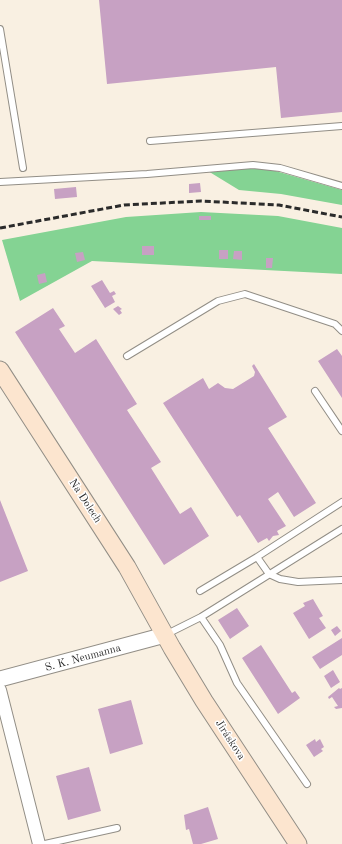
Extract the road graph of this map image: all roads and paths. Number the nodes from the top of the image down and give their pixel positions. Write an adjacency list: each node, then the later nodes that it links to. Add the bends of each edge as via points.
1 (0, 29): 4 (lane)
2 (342, 126): 3 (lane)
3 (150, 141)
4 (23, 168)
5 (0, 182): 6 (lane, via 253,165 280,168)
6 (342, 186)
7 (342, 331): 8 (lane, via 335,324 245,294 218,301)
8 (127, 356)
9 (0, 370): 19 (main road, Na Dolech, via 127,567)
10 (315, 391): 11 (lane)
11 (342, 431)
12 (342, 502): 14 (lane)
13 (342, 529): 15 (lane)
14 (257, 558): 15 (lane); 17 (lane)
15 (269, 574): 16 (lane, via 298,582); 18 (lane)
16 (342, 580)
17 (200, 591)
18 (201, 617): 19 (lane); 22 (lane, via 220,646 237,683)
19 (165, 635): 20 (street, S. K. Neumanna); 26 (main road, Jiráskova, via 208,707)
20 (0, 679)
21 (0, 690): 24 (street)
22 (307, 784)
23 (116, 828): 25 (lane)
24 (39, 844)
25 (45, 844)
26 (298, 844)

